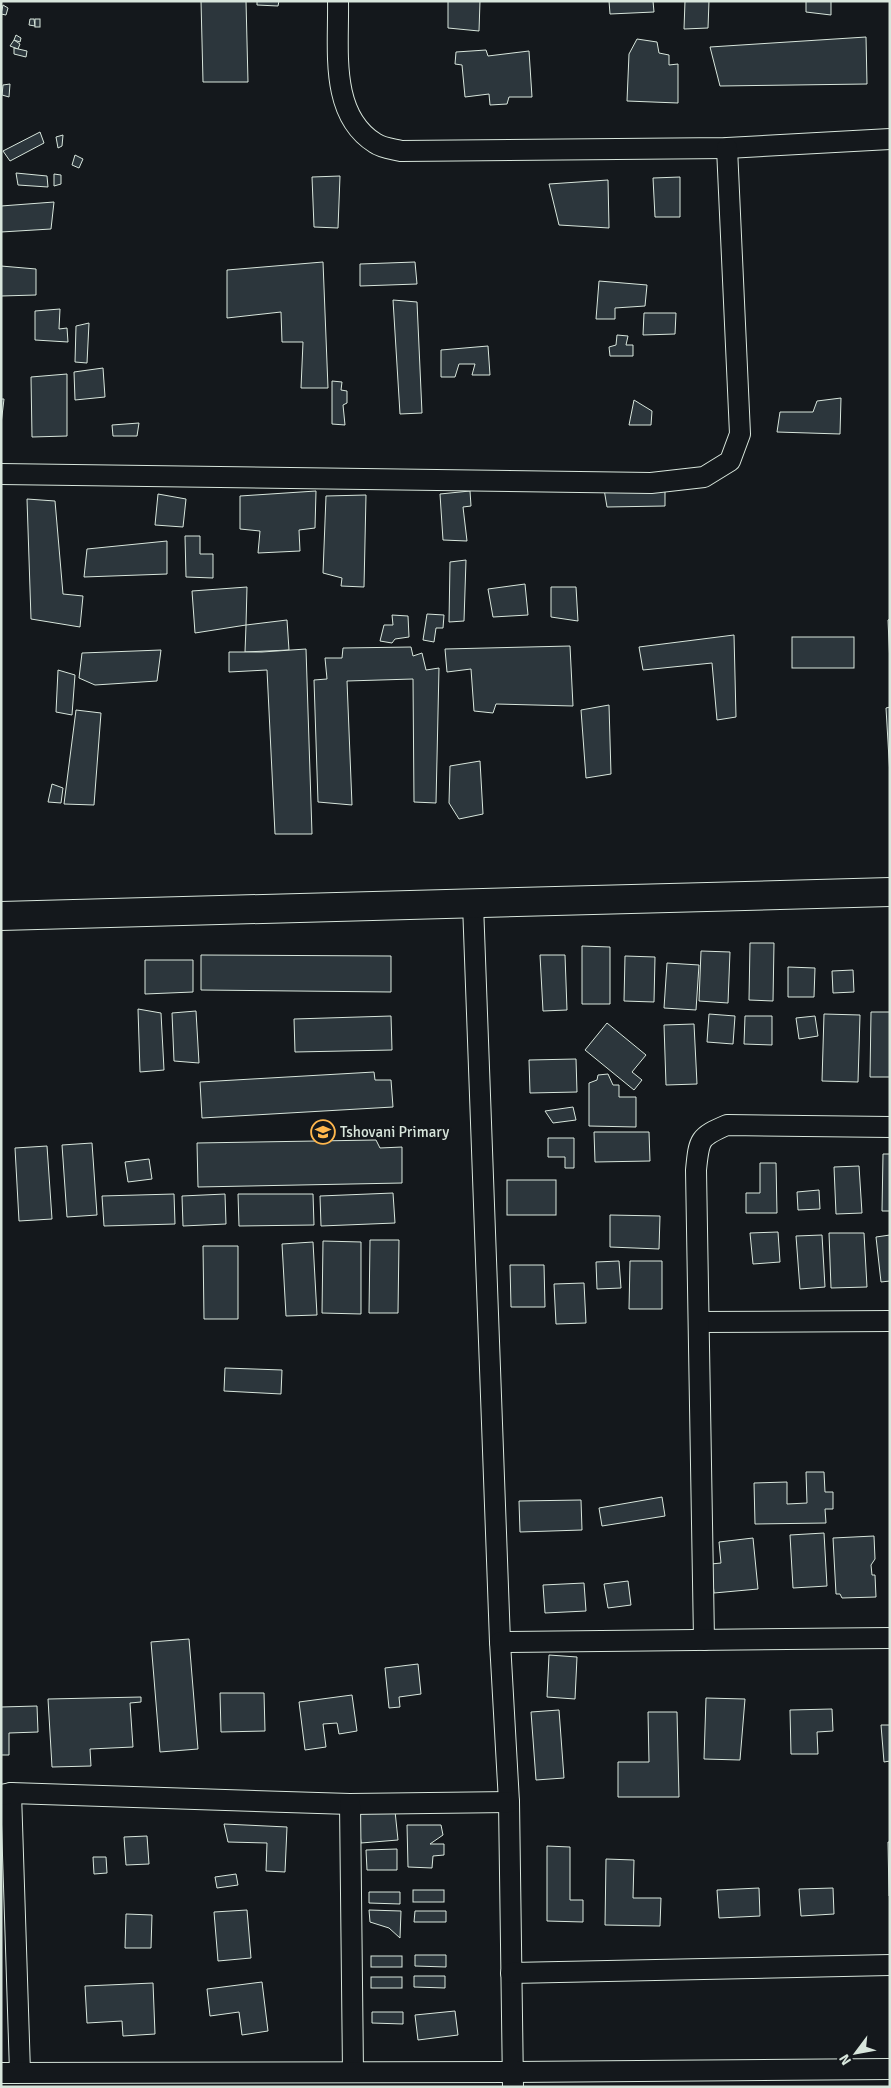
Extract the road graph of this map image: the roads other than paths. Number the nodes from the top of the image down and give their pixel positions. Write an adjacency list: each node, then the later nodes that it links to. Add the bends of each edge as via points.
1 (338, 1): 3 (street, via 341,95 355,127 377,144 401,151)
2 (890, 139): 3 (street)
3 (727, 148): 4 (street, via 740,434 730,461 704,477 651,483)
4 (1, 474)
5 (890, 892): 6 (street)
6 (473, 904): 7 (street); 13 (street)
7 (1, 916)
8 (890, 1127): 10 (street, via 727,1125 706,1134 698,1148 696,1170)
9 (890, 1321): 10 (street)
10 (699, 1322): 12 (street)
11 (890, 1638): 12 (street)
12 (704, 1640): 13 (street)
13 (500, 1642): 15 (street)
14 (6, 1794): 16 (street); 20 (street)
15 (509, 1802): 16 (street); 18 (street)
16 (350, 1804): 21 (street)
17 (890, 1965): 18 (street)
18 (511, 1973): 22 (street)
19 (890, 2069): 22 (street)
20 (11, 2072): 21 (street)
21 (353, 2072): 22 (street)
22 (513, 2080)

